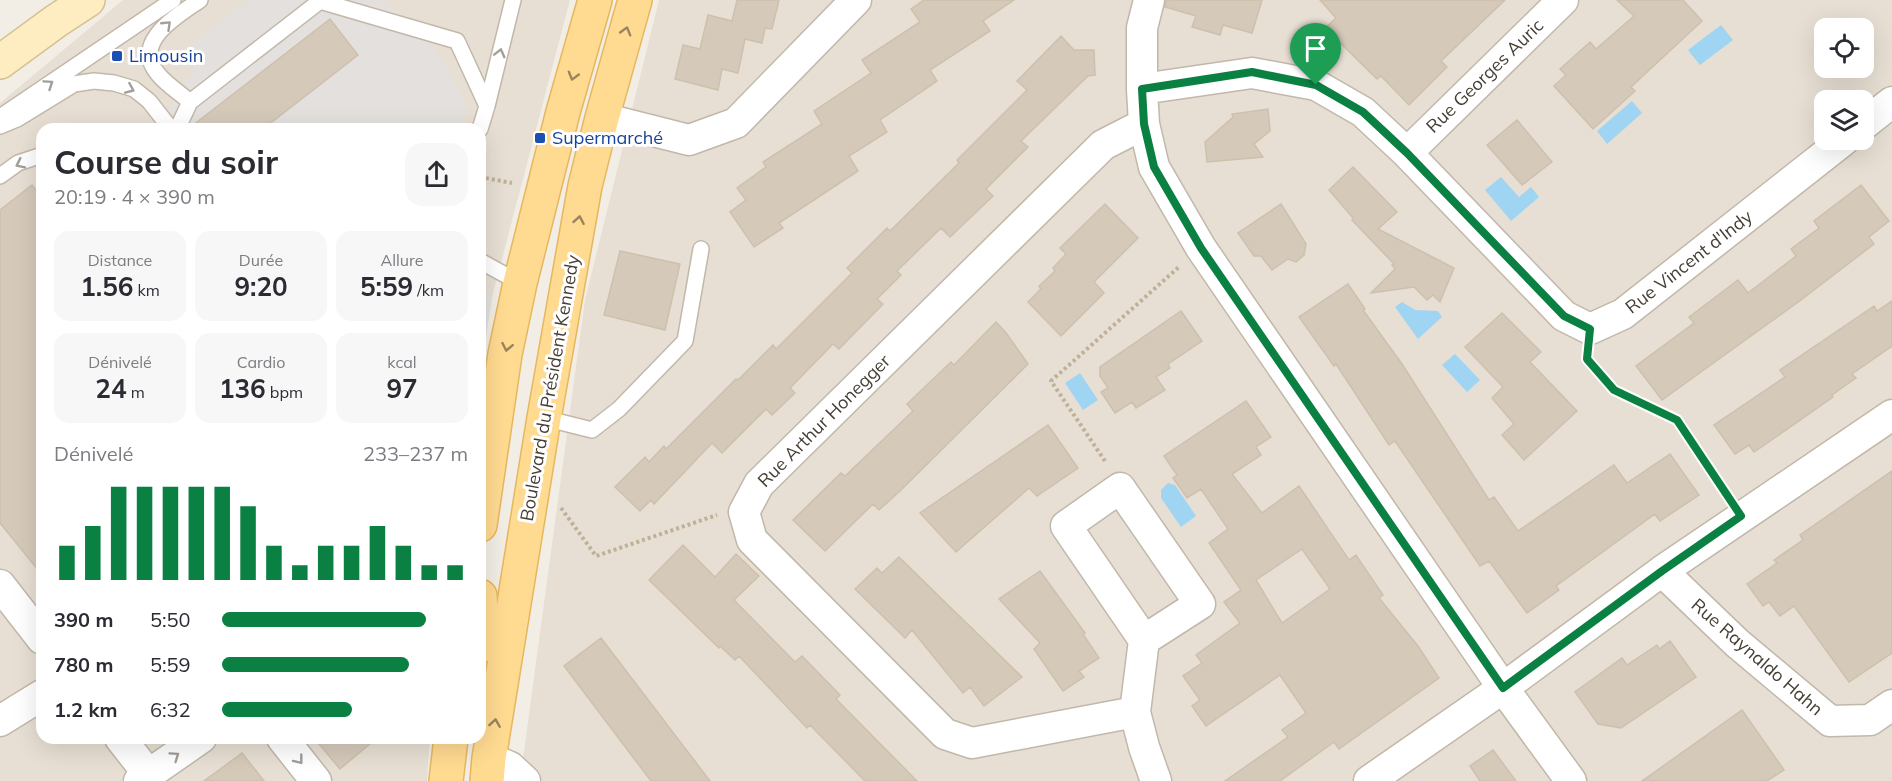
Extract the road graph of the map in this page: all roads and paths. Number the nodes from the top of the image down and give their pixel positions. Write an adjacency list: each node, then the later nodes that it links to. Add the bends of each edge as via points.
1 (49, 0): 12 (main road)
2 (88, 0): 13 (main road)
3 (172, 0): 19 (lane, one-way to 3)
4 (200, 0): 15 (lane, one-way to 4, via 157,74 149,54 166,23)
5 (513, 0): 17 (lane, one-way to 5)
6 (595, 0): 33 (main road, one-way to 33)
7 (635, 0): 20 (main road, Boulevard du Président Kennedy, one-way to 7)
8 (856, 0): 20 (street, via 736,123 689,140)
9 (1149, 0): 14 (street, via 1142,28)
10 (1563, 0): 27 (street, Rue Georges Auric)
11 (320, 1): 15 (lane); 17 (lane, via 457,41)
12 (0, 34)
13 (0, 62)
14 (1142, 89): 24 (street); 27 (street, via 1252,72 1316,85 1363,112)
15 (190, 102): 22 (lane)
16 (1892, 102): 18 (street)
17 (487, 106): 23 (lane)
18 (1874, 116)
19 (0, 117)
20 (602, 118): 36 (main road, Boulevard du Président Kennedy, one-way to 20, via 585,186)
21 (168, 123): 25 (lane, one-way to 21, via 74,84 94,81 134,89)
22 (177, 123)
23 (482, 123)
24 (1144, 124): 30 (street, via 1154,167); 40 (street, Rue Arthur Honegger, via 1103,145 759,484)
25 (0, 126)
26 (1831, 150): 34 (street, Rue Vincent d'Indy, via 1623,314)
27 (1407, 153): 34 (street, via 1564,316)
28 (36, 157): 29 (lane, one-way to 29, via 18,163)
29 (0, 176)
30 (1201, 248): 38 (path, via 1051,381); 46 (street)
31 (701, 249): 36 (lane, via 685,341 619,409 592,430)
32 (486, 264): 33 (lane)
33 (520, 283): 36 (main road, via 537,320); 37 (main road, one-way to 37)
34 (1590, 329): 41 (path, via 1587,359 1614,390 1677,420)
35 (1892, 415): 41 (street)
36 (544, 418): 51 (main road, Boulevard du Président Kennedy, one-way to 36)
37 (486, 484)
38 (1120, 489): 45 (street, via 1066,526); 45 (street, via 1200,604)
39 (557, 502): 40 (path, via 596,556 712,516)
40 (744, 512): 49 (street, via 752,540 945,734 972,743)
41 (1741, 516): 42 (street)
42 (1662, 571): 46 (street); 48 (street, Rue Raynaldo Hahn, via 1737,643 1830,721 1870,720)
43 (0, 585): 44 (street)
44 (36, 631)
45 (1144, 640): 49 (street)
46 (1503, 688): 63 (street); 64 (street)
47 (36, 699): 50 (street)
48 (1892, 705)
49 (1136, 712): 62 (street)
50 (0, 721)
51 (486, 737)
52 (124, 744): 58 (street)
53 (192, 744): 58 (street, one-way to 53)
54 (287, 744): 59 (street, one-way to 59)
55 (450, 744): 60 (main road)
56 (485, 744): 57 (main road, Boulevard du Président Kennedy, one-way to 56)
57 (482, 759): 61 (street, via 510,767)
58 (144, 778)
59 (316, 781)
60 (446, 781)
61 (525, 781)
62 (1156, 781)
63 (1369, 781)
64 (1571, 781)

